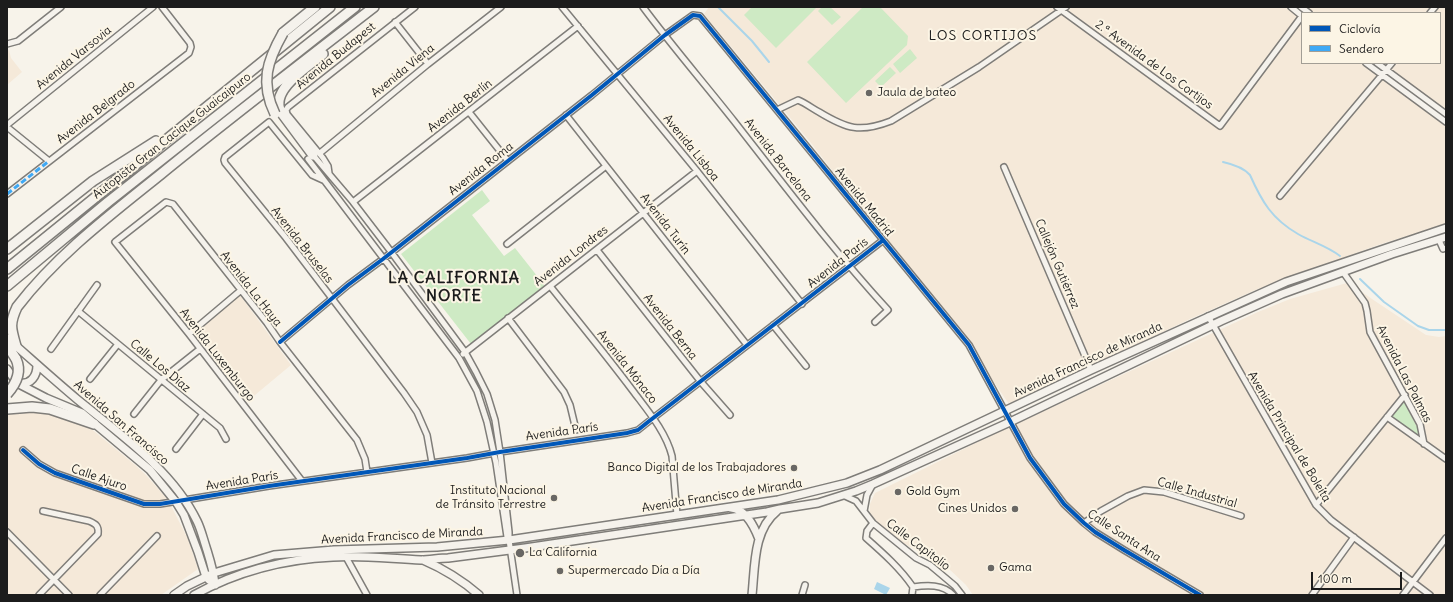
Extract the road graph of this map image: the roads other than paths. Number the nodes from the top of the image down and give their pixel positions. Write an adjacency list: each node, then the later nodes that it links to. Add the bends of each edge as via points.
1 (61, 7): 24 (street, via 18,41)
2 (153, 7): 38 (street, Avenida Varsovia)
3 (162, 7): 40 (street, Avenida Belgrado, via 190,43 189,53)
4 (315, 7): 39 (highway, bridge, via 283,32 270,59 267,88 275,114)
5 (330, 7): 36 (highway, Autopista Gran Cacique Guaicaipuro)
6 (355, 7): 65 (highway, Autopista Gran Cacique Guaicaipuro, via 114,197)
7 (374, 7): 80 (highway, via 207,137 96,226 62,257 17,307 12,317)
8 (380, 7): 39 (highway, via 291,80 280,95 279,108)
9 (415, 7): 21 (street, Avenida Budapest)
10 (501, 7): 25 (street, Avenida Viena)
11 (562, 7): 22 (street, Avenida Lisboa)
12 (643, 7): 23 (street, Avenida Barcelona)
13 (1071, 7): 16 (street)
14 (1291, 7): 19 (street)
15 (1301, 7): 17 (street)
16 (1062, 9): 20 (street, 2.ª Avenida de Los Cortijos, via 1220,126); 32 (street, via 979,67 891,121 878,126 863,129 847,127 798,100)
17 (1307, 11)
18 (696, 14): 23 (street, Avenida Roma); 32 (street, Avenida Madrid)
19 (1301, 15)
20 (1301, 17)
21 (395, 22): 25 (street); 39 (street, Avenida Budapest, via 286,110)
22 (578, 26): 30 (street, Avenida Lisboa); 33 (street, Avenida Berlín)
23 (665, 35): 30 (street, Avenida Roma); 60 (street, Avenida Barcelona)
24 (7, 44)
25 (428, 64): 39 (street, Avenida Viena)
26 (1367, 64): 31 (street)
27 (1379, 64): 29 (street)
28 (1391, 64): 29 (street)
29 (1387, 70): 31 (street); 34 (street)
30 (617, 74): 35 (street, Avenida Roma); 44 (street, Avenida Lisboa)
31 (1383, 76): 37 (street); 47 (street)
32 (777, 110): 52 (street, Avenida Madrid)
33 (469, 112): 41 (street); 48 (street, Avenida Berlín)
34 (1446, 114)
35 (566, 115): 41 (street, Avenida Roma); 42 (street, Avenida Turín)
36 (190, 120): 56 (highway, via 93,181); 61 (highway, Autopista Gran Cacique Guaicaipuro)
37 (1446, 122)
38 (7, 126): 40 (street)
39 (314, 156): 45 (street); 48 (street)
40 (49, 161): 46 (street, Avenida Belgrado)
41 (508, 161): 58 (street, Avenida Roma)
42 (606, 166): 49 (street, Avenida Turín); 54 (street)
43 (1004, 167): 88 (street, Callejón Gutiérrez)
44 (697, 171): 49 (street, Avenida Londres); 68 (street, Avenida Lisboa)
45 (323, 180): 59 (street); 67 (street, Avenida Bruselas, via 312,175 269,122 224,160)
46 (7, 194)
47 (1280, 196)
48 (353, 202): 58 (street)
49 (643, 212): 57 (street, Avenida Londres); 79 (street, Avenida Turín)
50 (1446, 228): 70 (main road, Avenida Francisco de Miranda, via 1286,282)
51 (1442, 238): 55 (street, Avenida Francisco de Miranda, via 1443,249); 62 (main road, Avenida Francisco de Miranda)
52 (882, 241): 60 (street, Avenida París); 96 (street, Avenida Madrid, via 968,345)
53 (115, 242): 66 (street, Avenida La Haya, via 166,202 173,204); 75 (street, Avenida Luxemburgo)
54 (507, 244)
55 (1446, 248)
56 (7, 249)
57 (596, 250): 64 (street, Avenida Londres); 91 (street, Avenida Berna)
58 (391, 253): 59 (street, Avenida Roma); 83 (street)
59 (383, 259): 67 (street, Avenida Roma); 84 (street)
60 (849, 267): 68 (street, Avenida París); 72 (street, Avenida Barcelona, via 888,310)
61 (7, 268)
62 (1343, 272): 74 (main road, Avenida Francisco de Miranda, via 1282,294); 94 (street, Avenida Las Palmas, via 1365,303 1370,332)
63 (97, 285): 69 (street)
64 (550, 286): 71 (street, Avenida Londres); 101 (street, Avenida Mónaco)
65 (7, 287)
66 (240, 291): 75 (street); 77 (street, Avenida La Haya)
67 (332, 299): 77 (street, Avenida Roma); 112 (street, Avenida Bruselas, via 417,412 427,435)
68 (802, 304): 73 (street, Avenida París)
69 (78, 311): 78 (street, Calle Los Díaz); 81 (street)
70 (1208, 316): 74 (street, Avenida Principal de Boleíta); 88 (main road, Avenida Francisco de Miranda)
71 (508, 318): 83 (street, Avenida Londres); 104 (street, via 564,392)
72 (875, 322)
73 (773, 325): 79 (street, Avenida París); 86 (street)
74 (1213, 325): 102 (main road, Avenida Francisco de Miranda); 119 (street, Avenida Principal de Boleíta)
75 (189, 334): 82 (street, Avenida Luxemburgo)
76 (7, 338): 80 (main road, Avenida San Francisco)
77 (280, 342): 113 (street, Avenida La Haya, via 357,440)
78 (118, 344): 89 (street); 90 (street, Calle Los Díaz)
79 (747, 345): 91 (street, Avenida París)
80 (12, 346): 85 (main road, Avenida San Francisco); 93 (highway, bridge, via 19,372)
81 (51, 349)
82 (200, 349): 90 (street); 114 (street, Avenida Luxemburgo)
83 (465, 352): 84 (street, Avenida Londres); 109 (street, via 491,407)
84 (459, 358): 110 (street, via 481,401)
85 (37, 364): 92 (main road, via 36,374 30,381); 117 (main road, Avenida San Francisco, via 151,461 169,479)
86 (806, 366)
87 (7, 369): 92 (main road, Avenida San Francisco)
88 (1091, 370): 96 (main road, Avenida Francisco de Miranda)
89 (90, 380)
90 (161, 380): 97 (street); 98 (street, Calle Los Díaz)
91 (701, 382): 99 (street, Avenida Berna); 101 (street, Avenida París)
92 (17, 383): 103 (main road, Avenida San Francisco, via 82,413)
93 (7, 394)
94 (1405, 395): 100 (street); 106 (street, Avenida Las Palmas, via 1420,424)
95 (7, 409): 103 (highway, via 50,409)
96 (1005, 411): 102 (street, Avenida Madrid); 120 (main road, Avenida Francisco de Miranda, via 847,483 778,500)
97 (134, 414)
98 (203, 414): 105 (street, Calle Los Díaz, via 220,428); 107 (street)
99 (730, 415)
100 (1387, 417): 106 (street, Avenida Las Palmas); 119 (street)
101 (653, 418): 109 (street, Avenida París, via 638,430 627,434); 124 (street, Avenida Mónaco, via 670,446)
102 (1010, 422): 115 (main road, Avenida Francisco de Miranda); 127 (street, Calle Santa Ana, via 1030,458 1064,504)
103 (94, 424): 118 (main road, Avenida San Francisco, via 150,470)
104 (576, 430)
105 (226, 439)
106 (1424, 444): 111 (street, Avenida Las Palmas)
107 (176, 449)
108 (23, 450): 118 (street, Calle Ajuro, via 39,464 55,473 137,502)
109 (500, 452): 110 (street, Avenida París); 134 (street)
110 (494, 453): 112 (street, Avenida París); 134 (street)
111 (1446, 459)
112 (432, 463): 113 (street, Avenida París)
113 (367, 472): 114 (street, Avenida París)
114 (302, 482): 117 (street, Avenida París)
115 (873, 484): 116 (main road, Avenida Francisco de Miranda); 123 (street, via 867,494)
116 (842, 495): 121 (main road, Avenida Francisco de Miranda, via 818,503); 123 (street, Calle Capitolio, via 856,501)
117 (184, 500): 118 (street, Calle Ajuro); 138 (main road, Avenida San Francisco, via 197,522)
118 (176, 502): 139 (main road, Avenida San Francisco, via 191,530)
119 (1316, 505): 131 (street, Avenida Principal de Boleíta)
120 (729, 508): 124 (main road, Avenida Francisco de Miranda); 125 (main road, via 739,510)
121 (780, 509): 125 (main road, Avenida Francisco de Miranda); 133 (main road, via 771,515)
122 (43, 511): 140 (street, via 89,521 98,528 98,534)
123 (864, 511): 128 (street, Calle Capitolio)
124 (677, 515): 134 (main road, Avenida Francisco de Miranda)
125 (746, 516): 133 (main road, via 754,526); 135 (main road, Avenida Francisco de Miranda)
126 (1242, 516): 127 (street, Calle Industrial, via 1164,492 1144,490 1128,496)
127 (1084, 523): 158 (street, Calle Santa Ana)
128 (873, 524): 144 (street, via 867,531 866,538 894,563); 157 (street, Calle Capitolio, via 916,558 930,565)
129 (7, 532): 140 (street)
130 (157, 536): 147 (street)
131 (1354, 537): 141 (street, Avenida Principal de Boleíta); 159 (street)
132 (1446, 538): 141 (street)
133 (759, 539): 153 (main road)
134 (509, 540): 135 (street); 138 (main road, Avenida Francisco de Miranda, via 437,547 290,553 259,559)
135 (510, 550): 137 (main road, Avenida Francisco de Miranda); 152 (street)
136 (346, 557): 137 (main road, Avenida Francisco de Miranda); 142 (main road, Avenida Francisco de Miranda, via 310,559 267,567); 150 (street)
137 (422, 560): 151 (main road, via 443,569)
138 (214, 574): 139 (main road, Avenida Francisco de Miranda); 142 (main road, Avenida San Francisco)
139 (206, 577): 142 (main road); 148 (main road, Avenida Francisco de Miranda)
140 (54, 579): 145 (street); 146 (street)
141 (1412, 583): 160 (street); 161 (street, Avenida Principal de Boleíta)
142 (215, 585): 149 (main road, Avenida Francisco de Miranda)
143 (805, 585): 154 (street)
144 (913, 587): 155 (street); 156 (street, via 934,586 944,588)
145 (39, 595)
146 (69, 595)
147 (100, 595)
148 (174, 595)
149 (194, 595)
150 (367, 595)
151 (479, 595)
152 (517, 595)
153 (752, 595)
154 (802, 595)
155 (912, 595)
156 (953, 595)
157 (962, 595)
158 (1200, 595)
159 (1312, 595)
160 (1403, 595)
161 (1430, 595)

